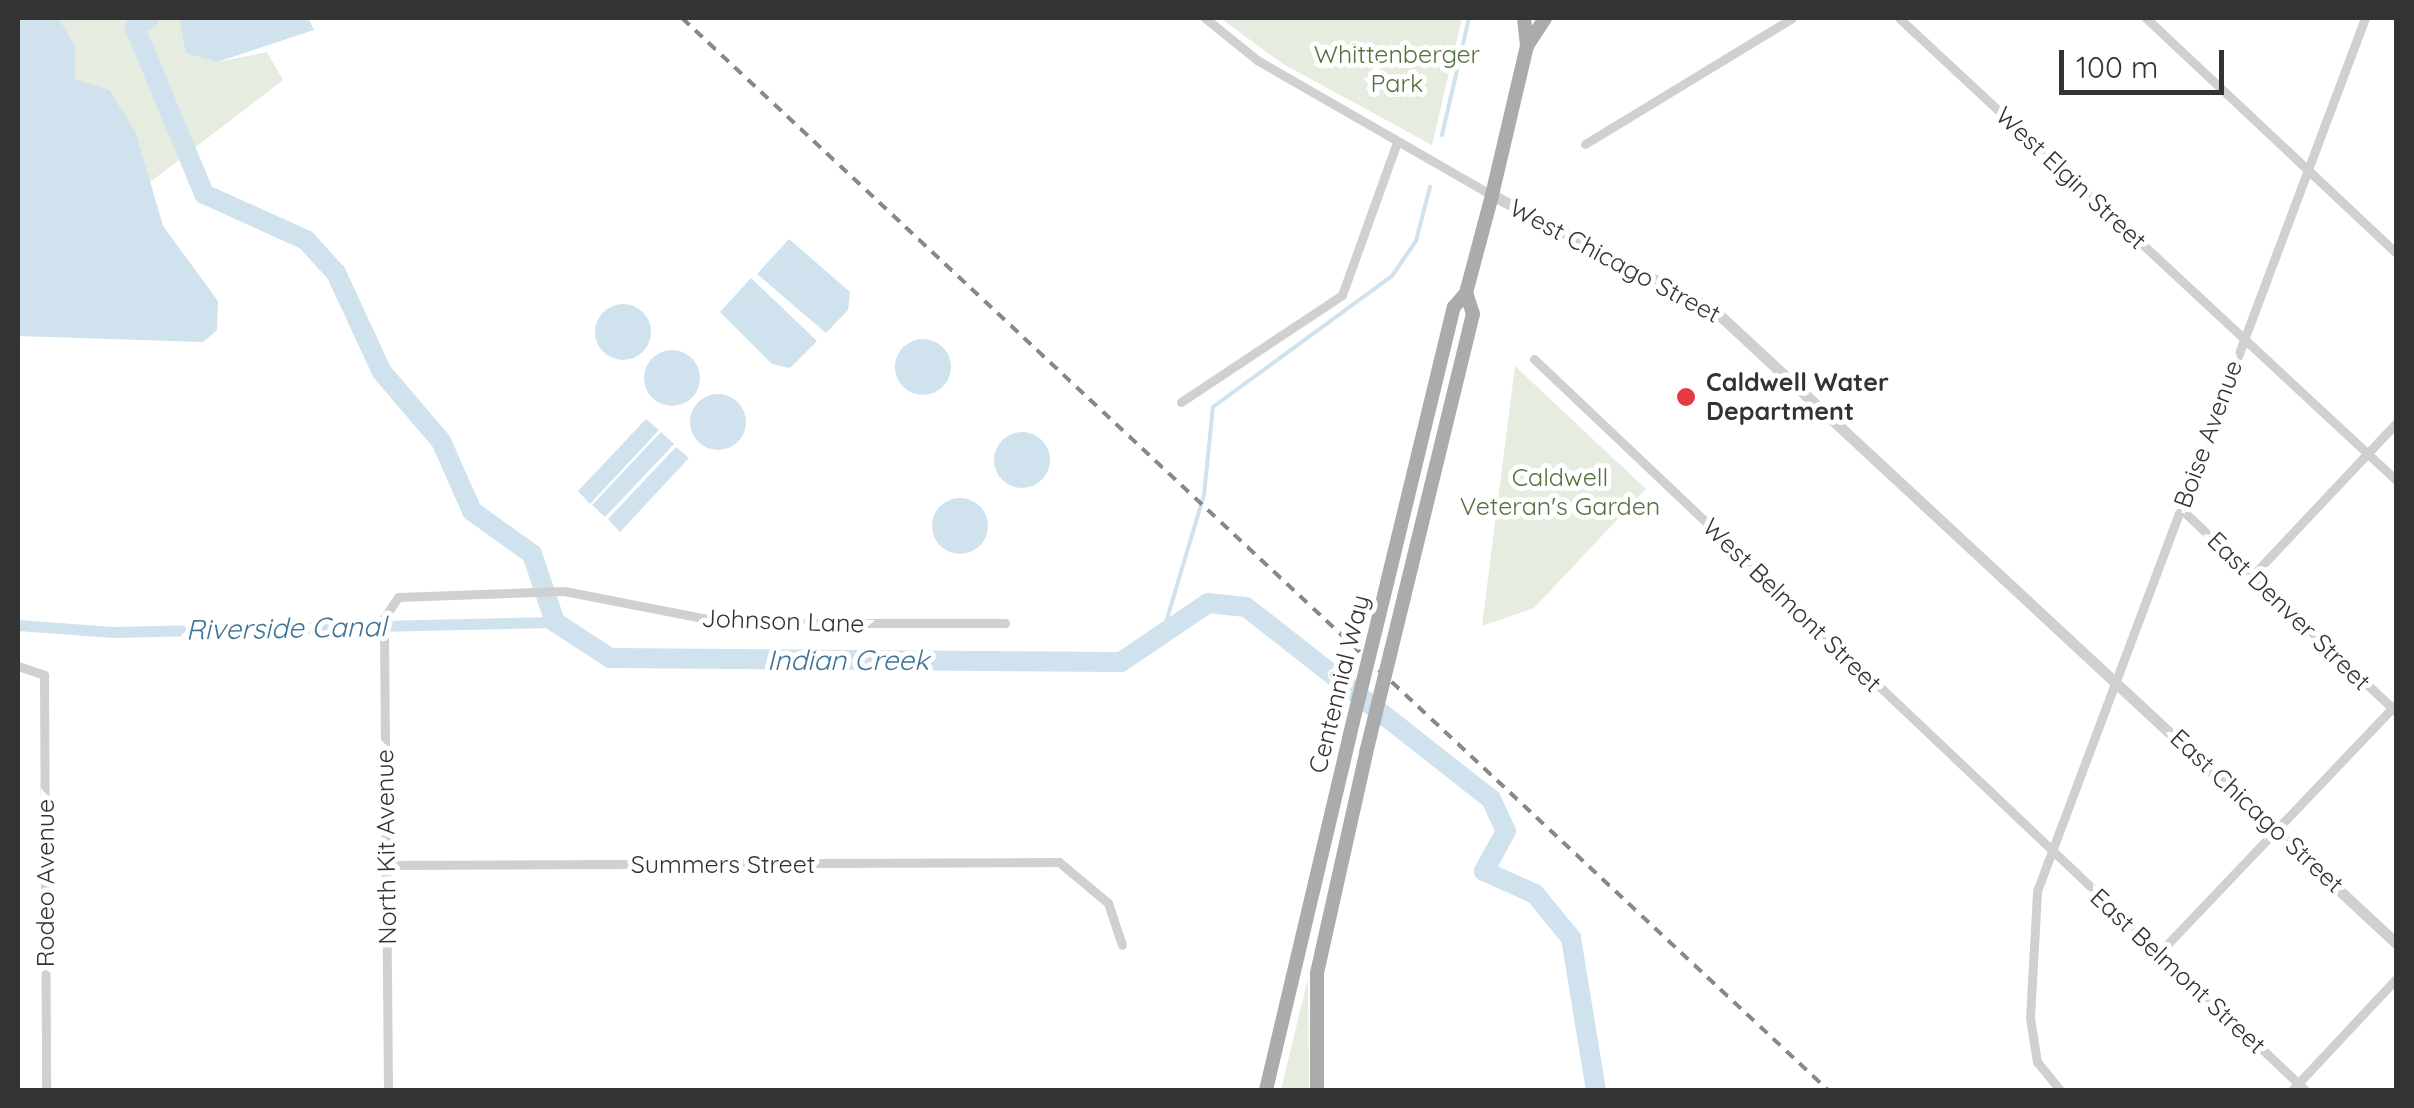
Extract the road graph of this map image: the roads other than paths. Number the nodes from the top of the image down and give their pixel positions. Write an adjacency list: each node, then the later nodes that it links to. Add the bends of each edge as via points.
1 (1206, 18): 9 (street, West Chicago Street, via 1258,60)
2 (1524, 18): 8 (main road, Centennial Way)
3 (1546, 18): 8 (main road, Centennial Way)
4 (1792, 18): 10 (street)
5 (1899, 18): 15 (street, West Elgin Street)
6 (2146, 18): 11 (street)
7 (2365, 18): 11 (street, Boise Avenue)
8 (1527, 46): 12 (main road, Centennial Way)
9 (1397, 142): 12 (street, West Chicago Street); 17 (street, via 1342,295)
10 (1585, 144)
11 (2308, 171): 13 (street); 15 (street, Boise Avenue)
12 (1492, 195): 14 (main road, Centennial Way); 26 (street, West Chicago Street, via 1715,311)
13 (2396, 253)
14 (1466, 293): 35 (main road, Centennial Way, bridge, via 1454,307); 41 (main road, Centennial Way, bridge, via 1473,314 1318,973)
15 (2244, 338): 19 (street, West Elgin Street); 21 (street, Boise Avenue)
16 (1534, 358): 29 (street, West Belmont Street)
17 (1181, 402)
18 (2396, 423): 19 (street)
19 (2368, 454): 20 (street, West Elgin Street); 22 (street)
20 (2396, 480)
21 (2181, 509): 22 (street, East Denver Street); 26 (street, Boise Avenue)
22 (2253, 576): 27 (street, East Denver Street)
23 (389, 605): 24 (street, Johnson Lane, via 451,591 534,590 729,623); 30 (street, North Kit Avenue)
24 (1005, 623)
25 (18, 666): 37 (street, Rodeo Avenue, via 44,675)
26 (2116, 681): 28 (street, East Chicago Street); 29 (street, Boise Avenue)
27 (2395, 709): 28 (street)
28 (2278, 831): 31 (street, East Chicago Street); 33 (street)
29 (2051, 851): 33 (street, East Belmont Street); 42 (street, Boise Avenue, via 2037,890 2030,1018 2037,1062)
30 (387, 865): 32 (street, Summers Street, via 1059,862 1108,903); 38 (street, North Kit Avenue)
31 (2396, 943)
32 (1122, 945)
33 (2159, 953): 36 (street, East Belmont Street)
34 (2396, 979): 36 (street)
35 (1282, 1025): 39 (main road); 40 (main road, Centennial Way)
36 (2298, 1088)
37 (46, 1090)
38 (388, 1090)
39 (1257, 1090)
40 (1266, 1090)
41 (1316, 1090)
42 (2060, 1090)

